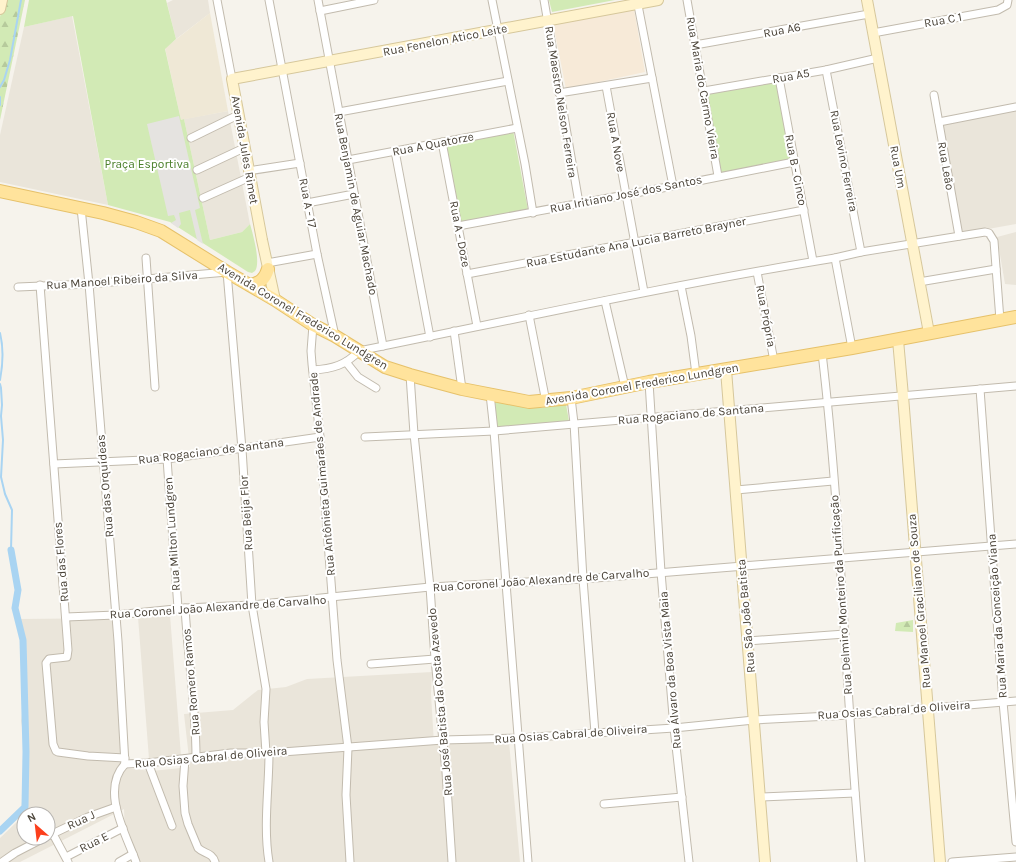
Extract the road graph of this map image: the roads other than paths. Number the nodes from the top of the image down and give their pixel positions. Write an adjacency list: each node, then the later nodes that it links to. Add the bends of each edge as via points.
1 (2, 0): 13 (street)
2 (217, 0): 26 (street, Avenida Jules Rimet)
3 (269, 0): 22 (street, Rua A - 17)
4 (318, 0): 14 (street, Rua Benjamin de Aguiar Machado)
5 (374, 0): 14 (street)
6 (492, 0): 17 (street)
7 (544, 0): 16 (street, Rua Maestro Nelson Ferreira)
8 (658, 0): 12 (street, Rua Fenelon Atico Leite)
9 (687, 0): 19 (street, Rua Maria do Carmo Vieira)
10 (867, 0): 15 (street, Rua Um)
11 (1008, 0): 18 (street, Rua C 1, via 1007,5 998,10)
12 (637, 2): 16 (street, Rua Fenelon Atico Leite); 24 (street)
13 (0, 9)
14 (320, 11): 21 (street, Rua Benjamin de Aguiar Machado)
15 (869, 14): 18 (street, Rua Um); 19 (street, Rua A6)
16 (548, 20): 17 (street, Rua Fenelon Atico Leite); 30 (street, Rua Maestro Nelson Ferreira)
17 (498, 30): 21 (street, Rua Fenelon Atico Leite); 27 (street)
18 (873, 33): 20 (street, Rua Um)
19 (695, 45): 29 (street, Rua Maria do Carmo Vieira)
20 (878, 58): 23 (street, Rua A5); 60 (street, Rua Um)
21 (330, 61): 22 (street, Rua Fenelon Atico Leite); 33 (street, Rua Benjamin de Aguiar Machado)
22 (282, 70): 26 (street, Rua Fenelon Atico Leite); 43 (street, Rua A - 17)
23 (826, 70): 25 (street, Rua A5); 61 (street, Rua Levino Ferreira)
24 (652, 78): 28 (street); 47 (street)
25 (779, 78): 29 (street, Rua A5); 42 (street, Rua B - Cinco)
26 (232, 79): 34 (street, Avenida Jules Rimet)
27 (508, 81): 33 (street); 36 (street)
28 (606, 86): 30 (street); 50 (street, Rua A Nove)
29 (704, 91): 46 (street, Rua Maria do Carmo Vieira)
30 (559, 93): 53 (street, Rua Maestro Nelson Ferreira)
31 (934, 95): 35 (street, Rua Leão)
32 (1016, 107): 35 (street)
33 (339, 112): 41 (street, Rua Benjamin de Aguiar Machado)
34 (238, 115): 37 (street); 39 (street, Avenida Jules Rimet)
35 (939, 122): 58 (street, Rua Leão)
36 (517, 128): 38 (street, Rua A Quatorze); 56 (street)
37 (191, 138)
38 (442, 142): 40 (street, Rua A Quatorze); 57 (street, Rua A - Doze)
39 (244, 148): 44 (street); 45 (street, Avenida Jules Rimet)
40 (395, 151): 41 (street, Rua A Quatorze); 89 (street)
41 (348, 160): 49 (street, Rua Benjamin de Aguiar Machado)
42 (794, 162): 46 (street, Rua Iritiano José dos Santos); 55 (street, Rua B - Cinco)
43 (300, 163): 45 (street); 52 (street, Rua A - 17)
44 (197, 170)
45 (249, 174): 51 (street); 66 (street, Avenida Jules Rimet)
46 (718, 176): 47 (street, Rua Iritiano José dos Santos)
47 (673, 186): 50 (street, Rua Iritiano José dos Santos)
48 (0, 191): 54 (main road, Avenida Coronel Frederico Lundgren)
49 (354, 194): 52 (street); 91 (street, Rua Benjamin de Aguiar Machado)
50 (626, 195): 53 (street, Rua Iritiano José dos Santos); 59 (street, Rua A Nove)
51 (204, 198)
52 (307, 203): 62 (street, Rua A - 17)
53 (579, 203): 56 (street, Rua Iritiano José dos Santos)
54 (81, 208): 68 (main road, Avenida Coronel Frederico Lundgren, via 161,231); 73 (street, Rua das Orquídeas)
55 (804, 210): 59 (street, Rua Estudante Ana Lucia Barreto Brayner); 65 (street, Rua B - Cinco)
56 (533, 213): 57 (street, Rua Iritiano José dos Santos)
57 (458, 226): 70 (street, Rua A - Doze)
58 (958, 236): 60 (street); 67 (street, via 989,233 994,241)
59 (635, 242): 70 (street, Rua Estudante Ana Lucia Barreto Brayner); 78 (street, Rua A Nove)
60 (912, 244): 61 (street); 72 (street, Rua Um)
61 (861, 252): 64 (street)
62 (318, 254): 66 (street); 88 (street, Rua A - 17)
63 (146, 258): 71 (street)
64 (835, 258): 65 (street); 92 (street)
65 (813, 261): 69 (street)
66 (268, 266): 75 (main road, via 262,280); 79 (street, Avenida Jules Rimet)
67 (996, 269): 72 (street); 83 (street)
68 (227, 272): 71 (street, Rua Manoel Ribeiro da Silva); 75 (main road, Avenida Coronel Frederico Lundgren); 120 (street, Rua Beija Flor)
69 (757, 272): 76 (street); 95 (street, Rua Própria)
70 (467, 274): 85 (street, Rua A - Doze)
71 (148, 280): 73 (street, Rua Manoel Ribeiro da Silva); 103 (street)
72 (919, 282): 87 (street, Rua Um)
73 (89, 284): 74 (street, Rua Manoel Ribeiro da Silva); 122 (street, Rua das Orquídeas)
74 (40, 285): 77 (street, Rua Manoel Ribeiro da Silva); 123 (street, Rua das Flores)
75 (250, 285): 79 (main road, Avenida Coronel Frederico Lundgren)
76 (681, 286): 78 (street); 99 (street)
77 (18, 287)
78 (644, 292): 80 (street)
79 (275, 300): 84 (main road, Avenida Coronel Frederico Lundgren)
80 (605, 301): 81 (street); 104 (street)
81 (529, 315): 85 (street); 111 (street)
82 (1016, 317): 83 (main road, Avenida Coronel Frederico Lundgren)
83 (1000, 320): 87 (main road, Avenida Coronel Frederico Lundgren)
84 (313, 325): 88 (main road, Avenida Coronel Frederico Lundgren); 97 (street, Rua Antônieta Guimarães de Andrade)
85 (478, 326): 86 (street)
86 (454, 331): 89 (street); 106 (street)
87 (929, 333): 90 (main road, Avenida Coronel Frederico Lundgren)
88 (335, 336): 93 (main road, Avenida Coronel Frederico Lundgren)
89 (430, 337): 91 (street)
90 (898, 340): 92 (main road, Avenida Coronel Frederico Lundgren); 109 (street, Rua Manoel Graciliano de Souza)
91 (383, 346): 93 (street)
92 (852, 348): 94 (main road, Avenida Coronel Frederico Lundgren)
93 (359, 351): 96 (street); 100 (main road, Avenida Coronel Frederico Lundgren, via 385,367)
94 (822, 352): 95 (main road, Avenida Coronel Frederico Lundgren); 112 (street, Rua Delmiro Monteiro da Purificação)
95 (774, 361): 98 (main road, Avenida Coronel Frederico Lundgren)
96 (346, 362): 97 (street, via 341,366); 105 (street, via 358,377)
97 (313, 370): 118 (street, Rua Antônieta Guimarães de Andrade)
98 (726, 370): 99 (main road, Avenida Coronel Frederico Lundgren); 113 (street, Rua São João Batista)
99 (696, 374): 101 (main road, Avenida Coronel Frederico Lundgren)
100 (410, 375): 106 (main road, Avenida Coronel Frederico Lundgren); 117 (street, Rua José Batista da Costa Azevedo)
101 (649, 382): 104 (main road, Avenida Coronel Frederico Lundgren); 114 (street, Rua Álvaro da Boa Vista Maia)
102 (1016, 386): 107 (street, Rua Rogaciano de Santana)
103 (155, 387)
104 (624, 387): 110 (main road, Avenida Coronel Frederico Lundgren)
105 (376, 388)
106 (462, 389): 108 (main road, Avenida Coronel Frederico Lundgren)
107 (980, 389): 109 (street, Rua Rogaciano de Santana); 127 (street, Rua Maria da Conceição Viana)
108 (490, 394): 111 (main road, Avenida Coronel Frederico Lundgren, via 529,402); 116 (street)
109 (903, 396): 112 (street, Rua Rogaciano de Santana); 128 (street, Rua Manoel Graciliano de Souza)
110 (571, 398): 111 (main road, Avenida Coronel Frederico Lundgren); 115 (street)
111 (546, 402)
112 (827, 402): 113 (street, Rua Rogaciano de Santana); 124 (street, Rua Delmiro Monteiro da Purificação)
113 (728, 410): 114 (street, Rua Rogaciano de Santana); 125 (street, Rua São João Batista)
114 (652, 417): 115 (street, Rua Rogaciano de Santana); 131 (street, Rua Álvaro da Boa Vista Maia)
115 (574, 423): 116 (street, Rua Rogaciano de Santana); 132 (street)
116 (494, 431): 117 (street, Rua Rogaciano de Santana); 133 (street)
117 (414, 434): 119 (street, Rua Rogaciano de Santana); 134 (street, Rua José Batista da Costa Azevedo)
118 (320, 437): 120 (street, Rua Rogaciano de Santana); 135 (street, Rua Antônieta Guimarães de Andrade)
119 (365, 437)
120 (242, 449): 121 (street, Rua Rogaciano de Santana); 136 (street, Rua Beija Flor)
121 (167, 459): 122 (street, Rua Rogaciano de Santana); 137 (street, Rua Milton Lundgren)
122 (103, 462): 123 (street, Rua Rogaciano de Santana); 138 (street, Rua das Orquídeas)
123 (54, 464): 139 (street, Rua das Flores)
124 (833, 481): 125 (street); 129 (street, Rua Delmiro Monteiro da Purificação)
125 (736, 490): 130 (street, Rua São João Batista)
126 (1016, 544): 127 (street, Rua Coronel João Alexandre de Carvalho)
127 (992, 546): 128 (street, Rua Coronel João Alexandre de Carvalho); 145 (street, Rua Maria da Conceição Viana)
128 (915, 553): 129 (street, Rua Coronel João Alexandre de Carvalho); 146 (street, Rua Manoel Graciliano de Souza)
129 (840, 558): 130 (street, Rua Coronel João Alexandre de Carvalho); 140 (street, Rua Delmiro Monteiro da Purificação)
130 (742, 566): 131 (street, Rua Coronel João Alexandre de Carvalho); 141 (street, Rua São João Batista)
131 (662, 572): 132 (street, Rua Coronel João Alexandre de Carvalho); 149 (street, Rua Álvaro da Boa Vista Maia)
132 (583, 579): 133 (street, Rua Coronel João Alexandre de Carvalho); 150 (street)
133 (506, 584): 134 (street, Rua Coronel João Alexandre de Carvalho); 151 (street)
134 (430, 587): 135 (street, Rua Coronel João Alexandre de Carvalho); 142 (street, Rua José Batista da Costa Azevedo)
135 (333, 598): 136 (street, Rua Coronel João Alexandre de Carvalho); 153 (street, Rua Antônieta Guimarães de Andrade, via 337,660)
136 (252, 604): 137 (street, Rua Coronel João Alexandre de Carvalho); 154 (street, Rua Beija Flor, via 266,689 264,722)
137 (181, 608): 138 (street, Rua Coronel João Alexandre de Carvalho); 155 (street, Rua Romero Ramos, via 196,726)
138 (116, 615): 139 (street, Rua Coronel João Alexandre de Carvalho); 157 (street, Rua das Orquídeas)
139 (66, 617): 157 (street, Rua das Flores, via 68,654 64,658 49,659 46,663 54,749 65,754)
140 (845, 634): 141 (street); 147 (street, Rua Delmiro Monteiro da Purificação)
141 (748, 641): 148 (street, Rua São João Batista)
142 (435, 659): 143 (street); 152 (street, Rua José Batista da Costa Azevedo)
143 (371, 664)
144 (1016, 701): 145 (street, Rua Osias Cabral de Oliveira)
145 (1003, 702): 146 (street, Rua Osias Cabral de Oliveira); 167 (street, Rua Maria da Conceição Viana)
146 (928, 708): 147 (street, Rua Osias Cabral de Oliveira); 184 (street, Rua Manoel Graciliano de Souza)
147 (849, 714): 148 (street, Rua Osias Cabral de Oliveira); 159 (street, Rua Delmiro Monteiro da Purificação)
148 (754, 720): 149 (street, Rua Osias Cabral de Oliveira); 161 (street, Rua São João Batista)
149 (674, 728): 150 (street, Rua Osias Cabral de Oliveira); 160 (street, Rua Álvaro da Boa Vista Maia)
150 (595, 733): 151 (street, Rua Osias Cabral de Oliveira)
151 (519, 738): 152 (street, Rua Osias Cabral de Oliveira); 180 (street)
152 (443, 740): 153 (street, Rua Osias Cabral de Oliveira); 179 (street, Rua José Batista da Costa Azevedo)
153 (348, 748): 154 (street, Rua Osias Cabral de Oliveira); 178 (street, Rua Antônieta Guimarães de Andrade, via 346,795)
154 (267, 753): 155 (street, Rua Osias Cabral de Oliveira, via 231,753); 177 (street, Rua Beija Flor, via 266,822)
155 (196, 757): 156 (street, Rua Osias Cabral de Oliveira)
156 (185, 759): 158 (street, Rua Osias Cabral de Oliveira); 176 (street, via 183,798 188,824 198,848 211,854)
157 (125, 761): 158 (street, Rua Osias Cabral de Oliveira); 163 (street, via 115,782)
158 (148, 763): 164 (street)
159 (855, 793): 161 (street); 183 (street, Rua Delmiro Monteiro da Purificação)
160 (682, 797): 162 (street); 181 (street, Rua Álvaro da Boa Vista Maia)
161 (760, 797): 182 (street, Rua São João Batista)
162 (604, 804)
163 (116, 806): 165 (street); 166 (street, Rua J)
164 (172, 826)
165 (123, 828): 170 (street); 172 (street, Rua E)
166 (56, 832)
167 (1016, 842)
168 (56, 844): 172 (street)
169 (29, 846): 173 (street)
170 (133, 854): 174 (street); 175 (street)
171 (1016, 857): 185 (street)
172 (67, 860)
173 (2, 862)
174 (119, 862)
175 (136, 862)
176 (215, 862)
177 (269, 862)
178 (350, 862)
179 (452, 862)
180 (528, 862)
181 (689, 862)
182 (765, 862)
183 (861, 862)
184 (940, 862)
185 (952, 862)

